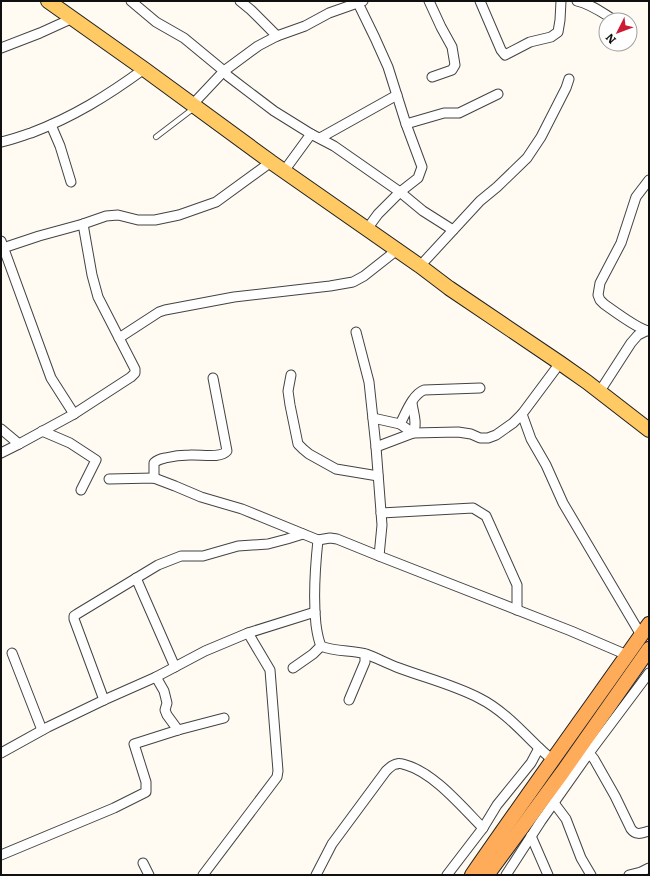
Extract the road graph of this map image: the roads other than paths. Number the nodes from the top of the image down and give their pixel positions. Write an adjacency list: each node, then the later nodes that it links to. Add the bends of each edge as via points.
1 (48, 1): 10 (main road)
2 (131, 1): 14 (street, via 156,22 184,38)
3 (240, 1): 11 (street)
4 (430, 1): 15 (street, via 452,47 455,65 452,70)
5 (480, 1): 6 (street, via 505,55 558,32)
6 (561, 1)
7 (578, 1): 9 (street)
8 (360, 2): 11 (street); 18 (street)
9 (601, 12)
10 (73, 18): 12 (street); 13 (main road)
11 (276, 36): 14 (street)
12 (1, 48)
13 (144, 69): 19 (main road); 21 (street, via 116,90)
14 (224, 71): 19 (street); 22 (street, via 274,111)
15 (432, 77)
16 (569, 79): 33 (street, via 541,137 527,158)
17 (498, 94): 20 (street, via 459,113 444,113)
18 (397, 95): 20 (street); 24 (street)
19 (194, 106): 23 (lane); 26 (main road)
20 (406, 124): 30 (street, via 422,167 418,178)
21 (51, 125): 25 (street); 29 (street)
22 (311, 134): 24 (street); 27 (street)
23 (156, 137)
24 (320, 138): 30 (street)
25 (1, 142)
26 (271, 162): 27 (main road); 31 (street, via 216,202 179,215 154,220 106,216)
27 (284, 171): 32 (main road)
28 (649, 180): 38 (street, via 636,197 621,242 600,283 598,295 604,304)
29 (71, 182)
30 (400, 192): 32 (street); 33 (street, via 423,211)
31 (83, 224): 34 (street); 39 (street, via 98,297)
32 (367, 229): 35 (main road)
33 (453, 230): 36 (street)
34 (2, 244): 46 (street, via 51,378)
35 (397, 250): 36 (main road); 39 (street, via 353,282 234,297 165,310)
36 (420, 266): 40 (main road)
37 (356, 332): 48 (street, via 369,382)
38 (645, 332): 44 (street, via 631,343)
39 (119, 338): 46 (street, via 135,373)
40 (560, 363): 44 (main road); 47 (street)
41 (291, 375): 57 (street, via 288,391 290,405 298,444 303,450 336,469)
42 (212, 378): 58 (street, via 227,451 224,454 175,456 158,460 154,463)
43 (480, 388): 45 (street, via 424,390 418,393)
44 (600, 391): 51 (main road)
45 (412, 403): 49 (street); 53 (street, via 415,424)
46 (74, 414): 52 (street)
47 (522, 414): 53 (street, via 513,423 488,438 458,432); 68 (street, via 531,439 563,503)
48 (373, 418): 49 (street); 55 (street)
49 (400, 424): 53 (street)
50 (1, 429): 54 (street)
51 (649, 430)
52 (42, 431): 54 (street); 60 (street, via 70,443 96,460)
53 (413, 433): 55 (street)
54 (19, 444): 56 (street)
55 (376, 447): 57 (street)
56 (1, 453)
57 (378, 476): 61 (street)
58 (154, 478): 59 (street); 62 (street, via 201,498 242,509)
59 (110, 479)
60 (81, 490)
61 (381, 513): 64 (street); 66 (street, via 473,508 486,516 517,585)
62 (303, 534): 63 (street); 65 (street, via 268,544 238,546 203,556 181,556 158,565)
63 (318, 540): 64 (street, via 337,539); 67 (street)
64 (379, 556): 66 (street)
65 (136, 578): 75 (street); 79 (street, via 74,616)
66 (517, 610): 74 (street)
67 (315, 612): 69 (street); 70 (street)
68 (645, 630): 74 (highway)
69 (248, 633): 75 (street); 97 (street, via 270,670 277,777)
70 (321, 646): 73 (street); 76 (street)
71 (649, 649): 77 (highway)
72 (12, 653): 82 (street)
73 (366, 654): 80 (street); 84 (street, via 479,698 495,708)
74 (627, 655): 87 (highway)
75 (175, 667): 78 (street)
76 (293, 668)
77 (645, 676): 86 (street); 89 (highway)
78 (156, 677): 79 (street); 83 (street, via 164,691 167,715)
79 (104, 700): 82 (street)
80 (348, 700)
81 (224, 718): 83 (street)
82 (42, 730): 85 (street)
83 (178, 730): 93 (street, via 134,744 146,782 146,792)
84 (539, 748): 87 (street); 90 (street, via 531,763)
85 (1, 753)
86 (589, 753): 88 (street); 91 (street, via 634,833)
87 (553, 760): 100 (highway)
88 (554, 803): 89 (street); 104 (street, via 566,819 581,858)
89 (537, 816): 92 (street); 101 (highway)
90 (482, 828): 98 (street, via 427,775 398,763 386,771 336,838); 99 (street)
91 (649, 831)
92 (531, 836): 102 (street); 103 (street)
93 (1, 855)
94 (143, 863): 96 (street)
95 (649, 868): 105 (street)
96 (149, 875)
97 (203, 875)
98 (316, 875)
99 (447, 875)
100 (472, 875)
101 (487, 875)
102 (506, 875)
103 (548, 875)
104 (591, 875)
105 (629, 875)

